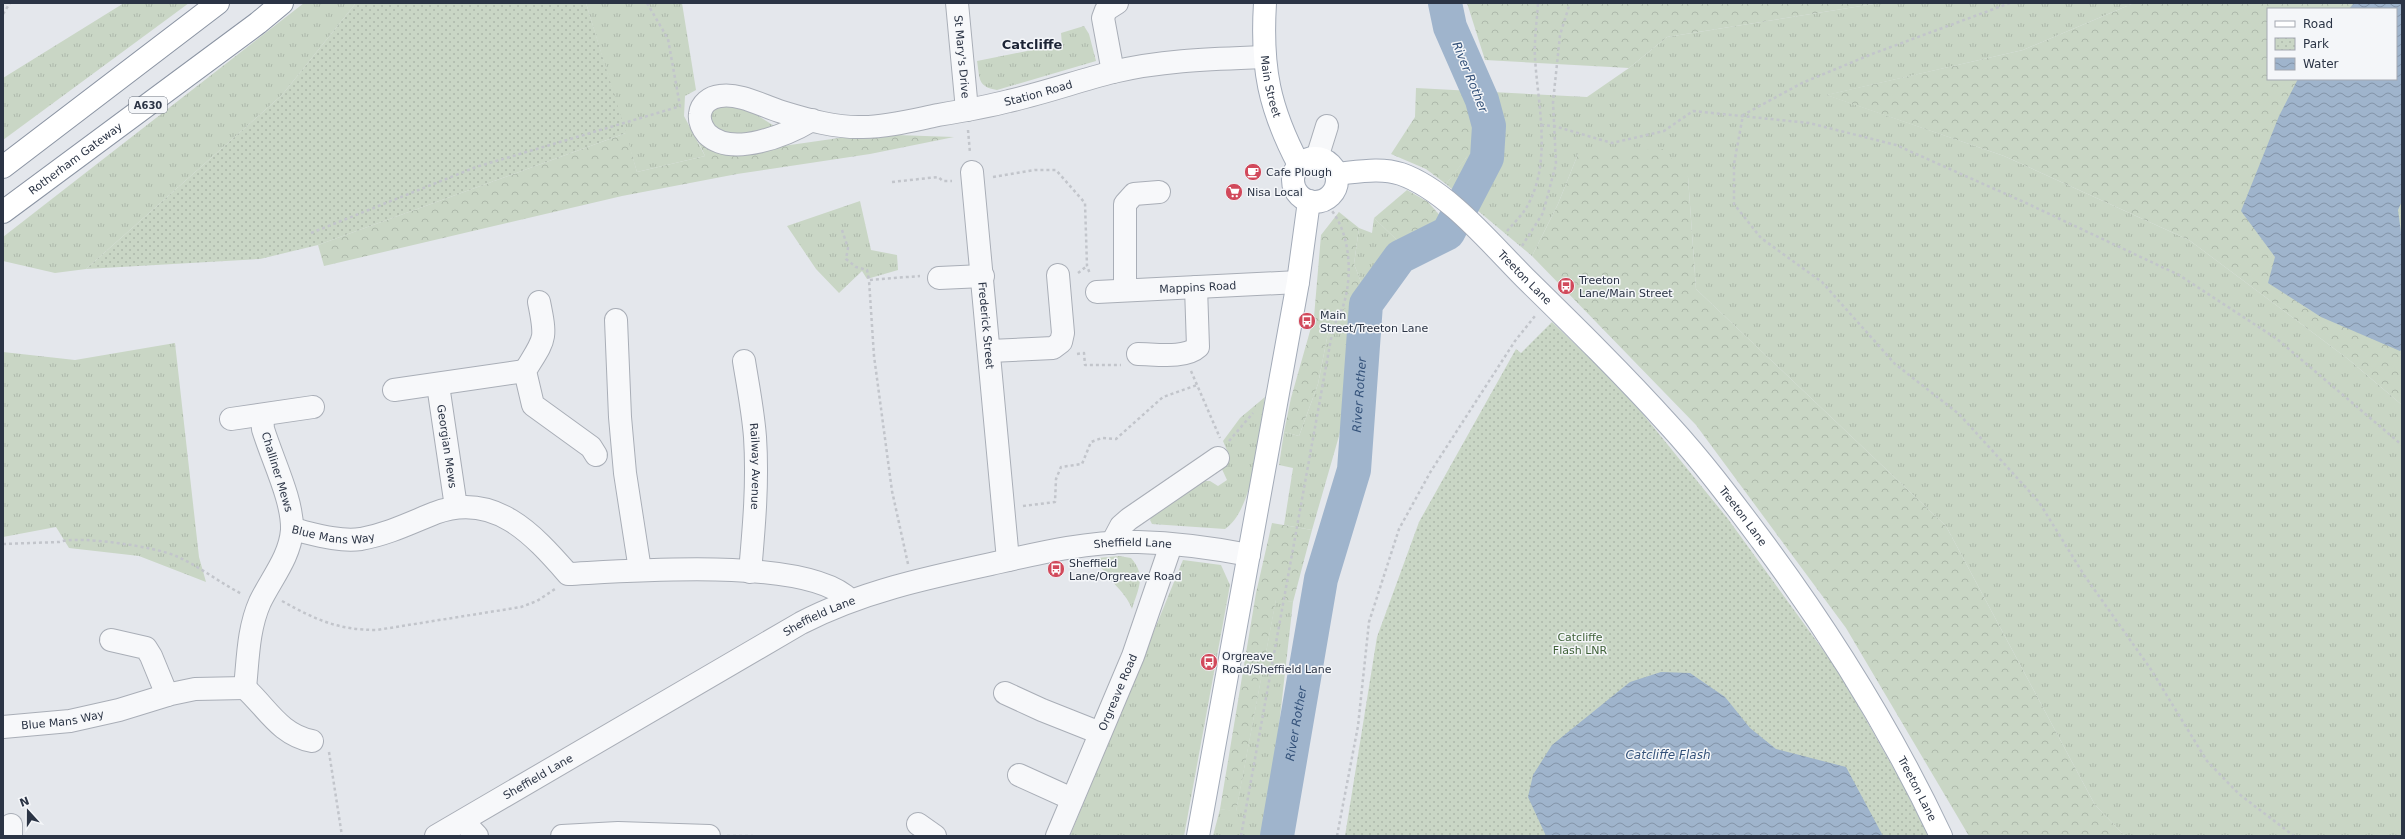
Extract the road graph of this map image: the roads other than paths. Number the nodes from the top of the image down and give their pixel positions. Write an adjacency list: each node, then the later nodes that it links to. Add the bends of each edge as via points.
1 (218, 3): 12 (main road)
2 (282, 3): 17 (main road, Rotherham Gateway / A630)
3 (957, 3): 8 (street, St Mary's Drive)
4 (1117, 3): 7 (street, via 1106,10 1103,18)
5 (1265, 3): 6 (main road, Main Street)
6 (1264, 57): 7 (street, Station Road, via 1168,62); 11 (main road, Main Street, via 1274,112 1282,132)
7 (1113, 72): 8 (street, Station Road, via 1016,100)
8 (967, 110): 9 (street, Station Road, via 864,127 826,124)
9 (812, 120): 9 (street, Station Road, via 736,97 720,96 703,105 700,114 700,123 704,131 720,142 751,143 779,136)
10 (1327, 126): 11 (street)
11 (1308, 162): 13 (main road, via 1329,163); 16 (main road, via 1293,178 1294,186 1297,192)
12 (3, 167)
13 (1336, 174): 16 (main road, via 1336,187 1329,197); 63 (main road, Treeton Lane, via 1369,171 1400,174 1437,192 1602,353 1670,426 1723,489 1792,581 1869,697)
14 (972, 176): 19 (street, Frederick Street)
15 (1159, 192): 23 (street, via 1134,194 1125,204)
16 (1316, 201): 21 (main road)
17 (8, 208)
18 (1058, 275): 27 (street, via 1063,333 1061,342 1053,348)
19 (983, 276): 20 (street); 27 (street, Frederick Street)
20 (939, 278)
21 (1298, 282): 22 (street, Mappins Road); 42 (main road)
22 (1196, 287): 23 (street, Mappins Road); 28 (street, via 1198,347 1194,352)
23 (1125, 290): 24 (street, Mappins Road)
24 (1097, 292)
25 (539, 302): 30 (street, via 545,333 544,341)
26 (616, 320): 44 (street, via 625,473)
27 (990, 350): 43 (street, Frederick Street)
28 (1131, 360)
29 (744, 361): 45 (street, Railway Avenue, via 755,436 756,467)
30 (525, 371): 31 (street); 37 (street, via 533,405 591,447)
31 (438, 385): 32 (street); 38 (street, Georgian Mews)
32 (394, 390)
33 (312, 407): 34 (street)
34 (262, 415): 35 (street); 39 (street, Challiner Mews, via 263,429 290,512)
35 (231, 419)
36 (1221, 453): 40 (street, via 1129,519 1121,526)
37 (596, 456)
38 (456, 507): 39 (street, Blue Mans Way, via 385,533 359,539 337,539); 44 (street, Blue Mans Way, via 489,510 508,518 528,531 568,574)
39 (292, 529): 48 (street, Blue Mans Way, via 284,558 263,597 251,627)
40 (1112, 543): 41 (street, Sheffield Lane); 43 (street, Sheffield Lane, via 1064,548)
41 (1171, 545): 42 (street, Sheffield Lane, via 1204,547); 52 (street, Orgreave Road, via 1133,656)
42 (1249, 555): 62 (main road)
43 (1008, 560): 46 (street, Sheffield Lane, via 912,581)
44 (640, 570): 45 (street, via 686,568)
45 (750, 572): 46 (street, via 814,582 842,592)
46 (850, 600): 56 (street, Sheffield Lane, via 801,624)
47 (110, 640): 50 (street, via 146,648)
48 (245, 688): 50 (street, Blue Mans Way, via 195,689); 53 (street, via 260,701 280,727 292,735)
49 (1005, 693): 52 (street)
50 (166, 695): 51 (street, Blue Mans Way, via 119,710 70,721)
51 (3, 727)
52 (1100, 733): 55 (street, Orgreave Road)
53 (312, 741)
54 (1019, 774): 55 (street)
55 (1072, 799): 61 (street, Orgreave Road)
56 (470, 828): 58 (street, Sheffield Lane)
57 (645, 835): 59 (street, via 618,833); 60 (street)
58 (436, 836)
59 (562, 836)
60 (709, 836)
61 (1057, 836)
62 (1198, 836)
63 (1941, 836)

